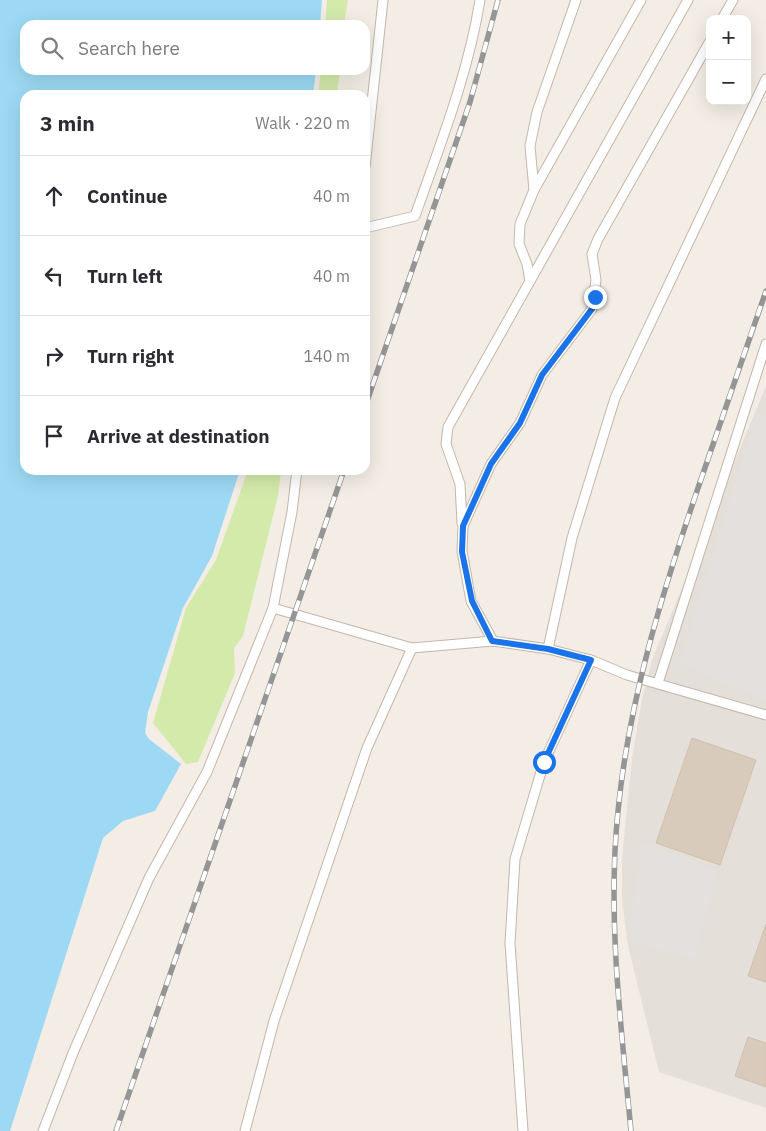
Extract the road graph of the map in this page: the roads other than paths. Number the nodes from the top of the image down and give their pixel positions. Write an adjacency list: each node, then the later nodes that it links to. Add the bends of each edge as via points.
1 (383, 0): 10 (lane)
2 (480, 0): 12 (lane, via 474,40 415,216)
3 (576, 0): 11 (lane, via 535,120 530,146)
4 (642, 0): 11 (lane)
5 (688, 0): 13 (lane)
6 (733, 0): 7 (lane)
7 (724, 15)
8 (706, 48): 16 (lane, via 598,240 592,254 596,280 592,309 542,375 520,423 491,464)
9 (766, 79): 20 (lane, via 615,398 572,538)
10 (370, 121)
11 (534, 190): 13 (lane, via 520,224 519,244)
12 (370, 227)
13 (530, 281): 16 (lane, via 448,427 446,444 460,484)
14 (766, 344): 22 (lane)
15 (296, 475): 17 (lane)
16 (463, 526): 18 (lane, via 462,552 472,601)
17 (273, 608): 19 (lane); 24 (lane, via 207,772 149,878)
18 (492, 641): 19 (lane); 20 (lane)
19 (412, 648): 25 (lane, via 367,748 274,1021)
20 (548, 649): 21 (lane)
21 (591, 660): 22 (lane); 26 (lane, via 544,762 515,859 510,943)
22 (658, 683): 23 (lane)
23 (766, 715)
24 (43, 1131)
25 (245, 1131)
26 (523, 1131)

